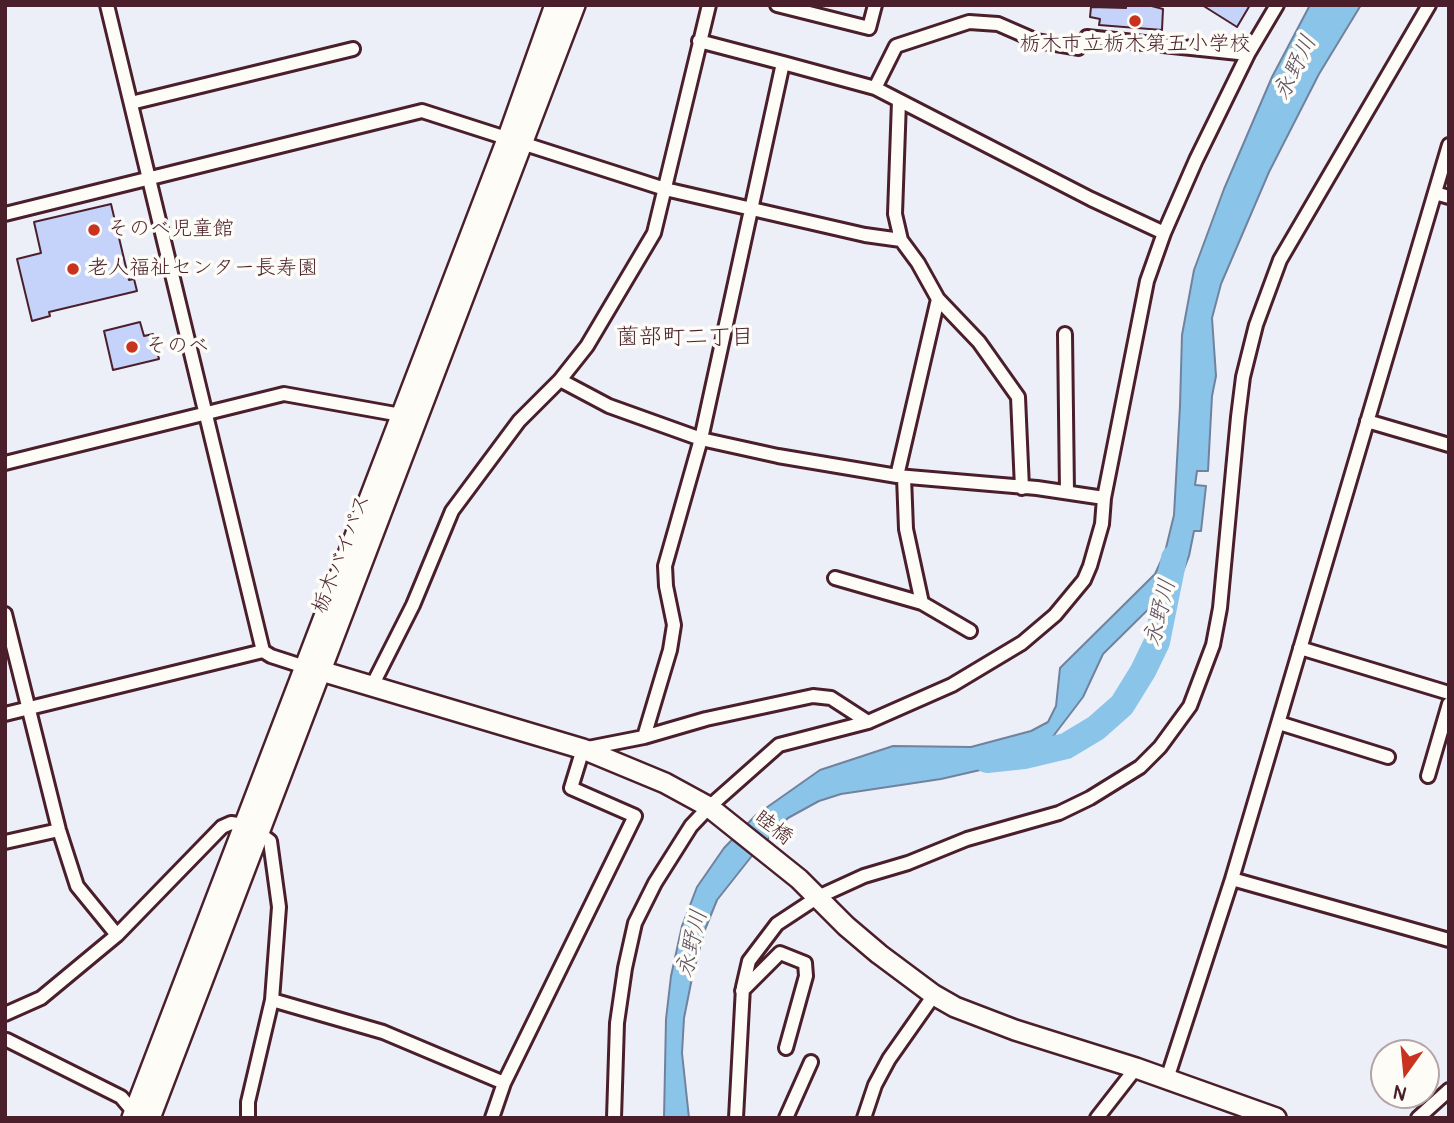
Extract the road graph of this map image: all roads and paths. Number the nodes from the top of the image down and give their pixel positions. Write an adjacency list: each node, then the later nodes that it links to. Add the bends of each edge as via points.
1 (107, 5): 15 (street)
2 (555, 5): 16 (main road, 栃木バイパス)
3 (575, 5): 16 (main road, 栃木バイパス)
4 (709, 5): 9 (street)
5 (777, 5): 6 (street, via 869,28)
6 (875, 5)
7 (1277, 5): 11 (street)
8 (1429, 5): 62 (street, via 1280,260 1256,325 1243,377 1225,572 1213,645 1190,706 1140,767 1090,799 864,876)
9 (699, 41): 12 (street); 19 (street)
10 (354, 49): 15 (street)
11 (1248, 54): 13 (street, via 1087,37 1078,48 1037,41 998,24 969,22 896,46); 24 (street)
12 (783, 63): 13 (street); 22 (street)
13 (875, 88): 14 (street)
14 (899, 101): 24 (street); 25 (street, via 895,214)
15 (131, 103): 18 (street)
16 (515, 140): 18 (street, via 422,111); 19 (street); 30 (main road, 栃木バイパス); 45 (main road, 栃木バイパス)
17 (1449, 145): 20 (street)
18 (149, 180): 23 (street); 29 (street)
19 (665, 189): 22 (street); 28 (street, via 654,233 601,325)
20 (1435, 193): 21 (street); 31 (street)
21 (1449, 197)
22 (749, 208): 25 (street); 32 (street)
23 (5, 214)
24 (1164, 233): 38 (street, via 1147,281)
25 (901, 240): 26 (street)
26 (938, 299): 35 (street); 36 (street, via 979,342 1018,397)
27 (1065, 334): 37 (street)
28 (560, 380): 32 (street, via 609,406); 46 (street, via 519,421 452,511 413,605)
29 (205, 414): 30 (street, via 290,393); 34 (street); 44 (street)
30 (401, 415): 45 (main road, 栃木バイパス)
31 (1367, 421): 33 (street); 43 (street)
32 (701, 439): 35 (street); 53 (street, via 666,566 674,625)
33 (1449, 445)
34 (5, 463)
35 (901, 476): 36 (street); 40 (street, via 906,529)
36 (1022, 488): 37 (street)
37 (1066, 492): 38 (street)
38 (1104, 498): 51 (street, via 1090,566 1055,615 980,669)
39 (835, 578): 40 (street)
40 (922, 603): 42 (street)
41 (5, 614): 49 (street)
42 (970, 631)
43 (1300, 648): 47 (street); 52 (street)
44 (263, 651): 45 (street); 49 (street)
45 (314, 669): 46 (main road, 睦橋); 58 (main road, 栃木バイパス)
46 (372, 686): 54 (main road, 睦橋)
47 (1449, 693)
48 (1449, 704): 56 (street)
49 (27, 708): 50 (street); 59 (street)
50 (5, 714)
51 (868, 722): 53 (street, via 831,698 813,695); 57 (street, via 779,745)
52 (1279, 723): 55 (street); 61 (street)
53 (644, 737): 54 (street)
54 (583, 749): 57 (main road, 睦橋, via 644,773); 74 (street, via 571,788 635,816)
55 (1388, 757)
56 (1428, 776)
57 (714, 810): 62 (main road, 睦橋); 79 (street, via 691,826 635,923 617,1023)
58 (251, 829): 63 (street, via 232,824 222,827); 67 (street, via 270,841 279,907); 76 (main road, 栃木バイパス)
59 (59, 830): 60 (street); 63 (street, via 77,886)
60 (5, 842)
61 (1232, 879): 64 (street); 73 (street)
62 (818, 897): 65 (street, via 777,924 750,961); 66 (main road, 睦橋, via 879,954)
63 (117, 935): 68 (street, via 41,998)
64 (1449, 940)
65 (742, 990): 70 (street, via 780,953 804,963 806,976); 80 (street)
66 (934, 995): 72 (main road, 睦橋, via 1015,1031); 82 (street, via 874,1085)
67 (272, 1000): 74 (street, via 383,1032); 77 (street)
68 (5, 1014)
69 (6, 1038): 76 (street, via 121,1097)
70 (786, 1048)
71 (811, 1062): 81 (street)
72 (1136, 1068): 73 (main road, 睦橋); 83 (street)
73 (1167, 1079): 84 (main road, 睦橋)
74 (504, 1083): 78 (street)
75 (1449, 1090): 85 (street)
76 (139, 1116)
77 (248, 1118)
78 (492, 1118)
79 (614, 1118)
80 (736, 1118)
81 (786, 1118)
82 (864, 1118)
83 (1097, 1118)
84 (1276, 1118)
85 (1418, 1118)

